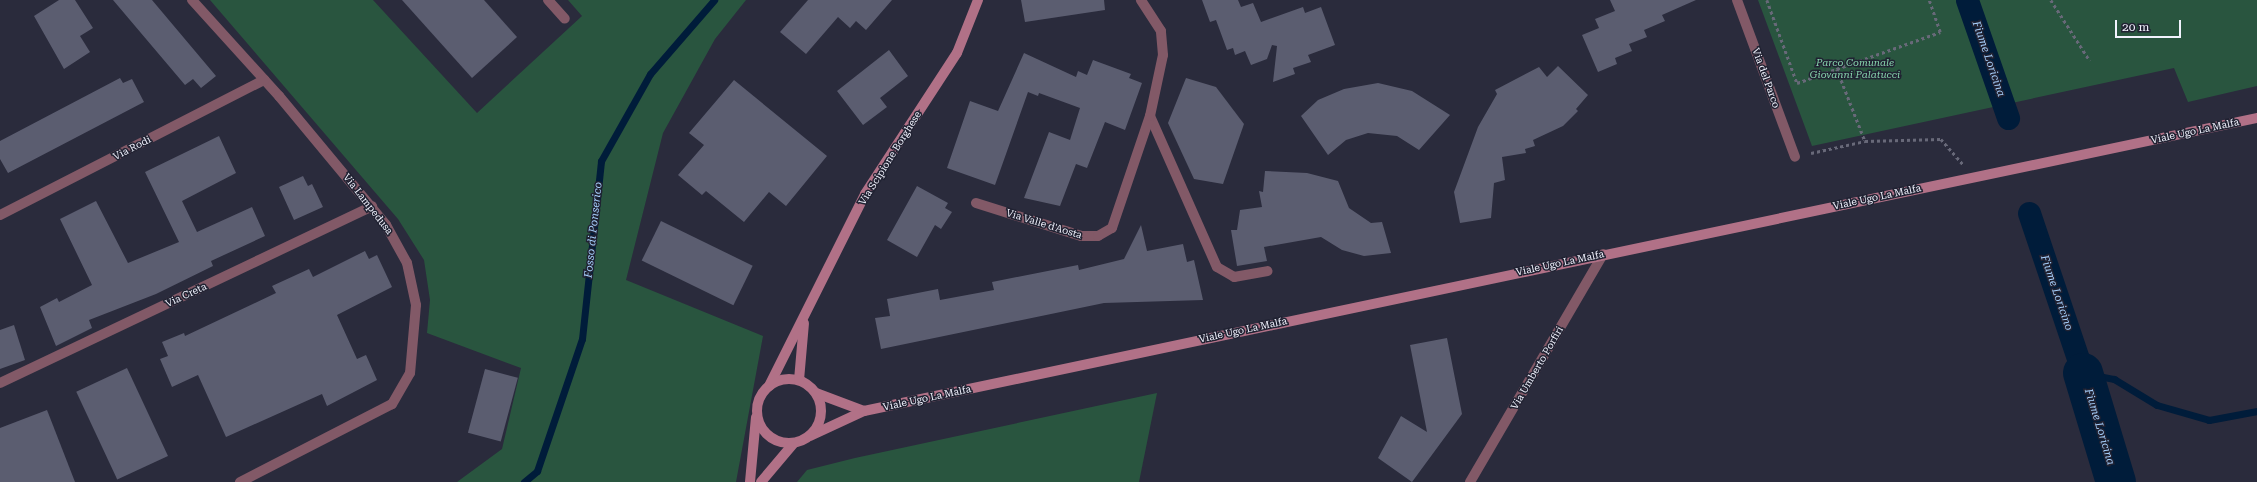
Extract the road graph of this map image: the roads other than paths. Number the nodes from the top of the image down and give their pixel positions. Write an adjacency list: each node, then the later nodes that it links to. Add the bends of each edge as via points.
1 (192, 0): 7 (street, Via Lampedusa)
2 (548, 0): 6 (street)
3 (978, 0): 16 (street, Via Scipione Borghese, via 957,53 866,194)
4 (1141, 0): 8 (street, Via Valle d'Aosta, via 1158,23 1164,46)
5 (1737, 0): 10 (street, Via del Parco)
6 (565, 19)
7 (264, 80): 12 (street, Via Lampedusa); 13 (street, Via Rodi)
8 (1150, 116): 11 (street, Via Valle d'Aosta, via 1118,218 1104,234 1081,236); 15 (street, via 1217,267 1234,277)
9 (2257, 118): 14 (street, Viale Ugo La Malfa)
10 (1795, 156)
11 (976, 202)
12 (372, 206): 18 (street, Via Creta); 25 (street, Via Lampedusa, via 404,255 414,287 415,341 404,388 381,412)
13 (0, 215)
14 (1603, 254): 21 (street, Viale Ugo La Malfa); 28 (street, Via Umberto Porfiri)
15 (1267, 271)
16 (804, 319): 17 (street, Via Scipione Borghese); 19 (street, Via Scipione Borghese)
17 (799, 380): 19 (street, via 778,381); 20 (street)
18 (0, 384)
19 (768, 386): 22 (street, via 762,394)
20 (816, 393): 21 (street); 23 (street, via 821,411)
21 (864, 411): 23 (street, Viale Ugo La Malfa)
22 (757, 413): 24 (street, via 765,432 783,442); 26 (street)
23 (810, 436): 24 (street)
24 (794, 443): 27 (street)
25 (240, 482)
26 (750, 482)
27 (761, 482)
28 (1470, 482)

